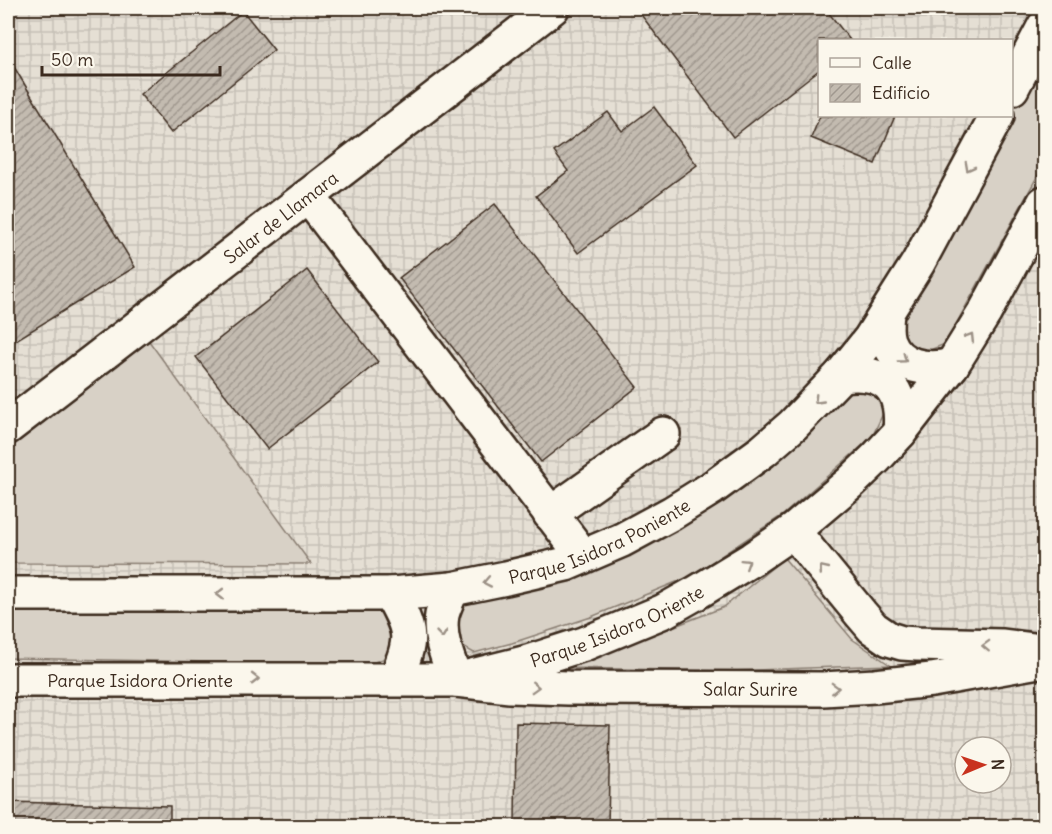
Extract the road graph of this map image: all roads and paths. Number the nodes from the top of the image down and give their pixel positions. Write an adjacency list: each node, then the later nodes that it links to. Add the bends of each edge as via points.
1 (552, 8): 5 (street, Salar de Llamara)
2 (1044, 27): 3 (street)
3 (1013, 84)
4 (996, 117): 7 (street, Parque Isidora Poniente, one-way to 7)
5 (308, 196): 10 (street, Salar de Llamara); 13 (street)
6 (1044, 203): 8 (street, Parque Isidora Oriente, one-way to 6)
7 (887, 313): 8 (street, one-way to 8, via 888,340 899,357 925,368); 9 (street, Parque Isidora Poniente)
8 (952, 365): 11 (street, Parque Isidora Oriente)
9 (841, 375): 11 (street, via 868,375 890,387 900,408); 15 (street, Parque Isidora Poniente, one-way to 15, via 785,431 712,488 622,540)
10 (8, 428)
11 (900, 432): 14 (street, Parque Isidora Oriente, via 851,482)
12 (663, 434): 13 (street)
13 (550, 514): 15 (street)
14 (793, 531): 19 (street, one-way to 14, via 888,639 873,628); 23 (street, Parque Isidora Oriente, one-way to 14, via 584,644 664,611)
15 (583, 556): 16 (street, Parque Isidora Poniente, one-way to 16, via 566,564)
16 (452, 589): 18 (street, Parque Isidora Poniente); 23 (street, one-way to 23, via 442,614 441,633)
17 (8, 594): 18 (street, Parque Isidora Poniente, one-way to 17)
18 (391, 594): 21 (street, via 407,625 408,636 408,648)
19 (1044, 651)
20 (1044, 660): 23 (street, Salar Surire, one-way to 20, via 568,688 823,689 932,680)
21 (396, 679): 22 (street, Parque Isidora Oriente, one-way to 21); 23 (street, Parque Isidora Oriente)
22 (8, 680)
23 (456, 680)

